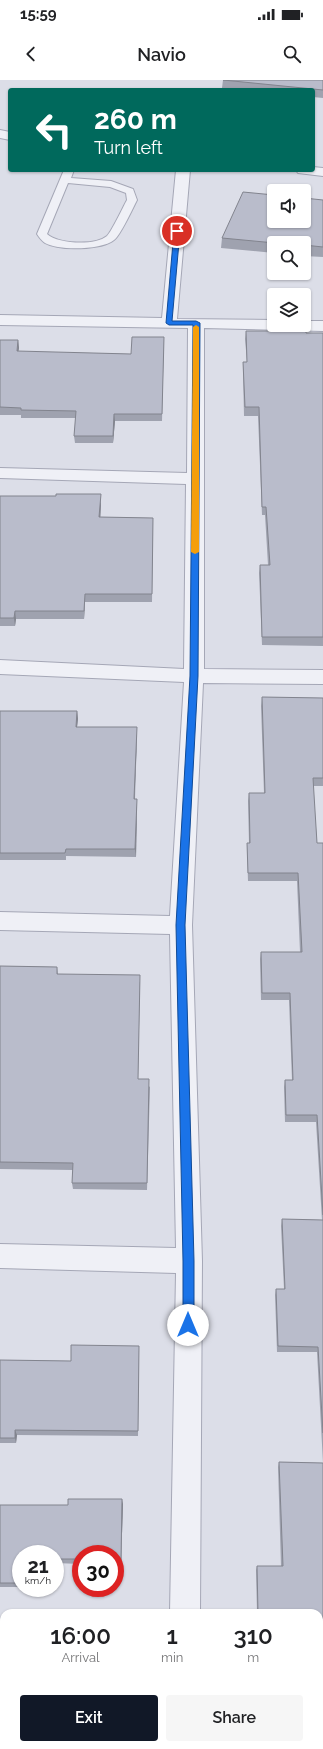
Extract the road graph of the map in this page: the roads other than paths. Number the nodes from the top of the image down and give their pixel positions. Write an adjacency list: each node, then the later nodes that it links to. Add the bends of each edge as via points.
1 (68, 172): 3 (lane)
2 (183, 172): 5 (street)
3 (65, 180): 3 (lane, via 42,234 49,241 68,245 94,245 111,238 132,200 130,191 111,184)
4 (0, 320): 5 (street)
5 (169, 323): 6 (street)
6 (196, 323): 7 (street); 9 (street)
7 (323, 326)
8 (0, 473): 9 (street)
9 (196, 479): 11 (street)
10 (0, 667): 11 (street)
11 (194, 676): 12 (street); 14 (street)
12 (323, 677)
13 (0, 921): 14 (street)
14 (181, 925): 16 (street)
15 (0, 1256): 16 (street)
16 (189, 1261): 17 (street)
17 (185, 1609)

